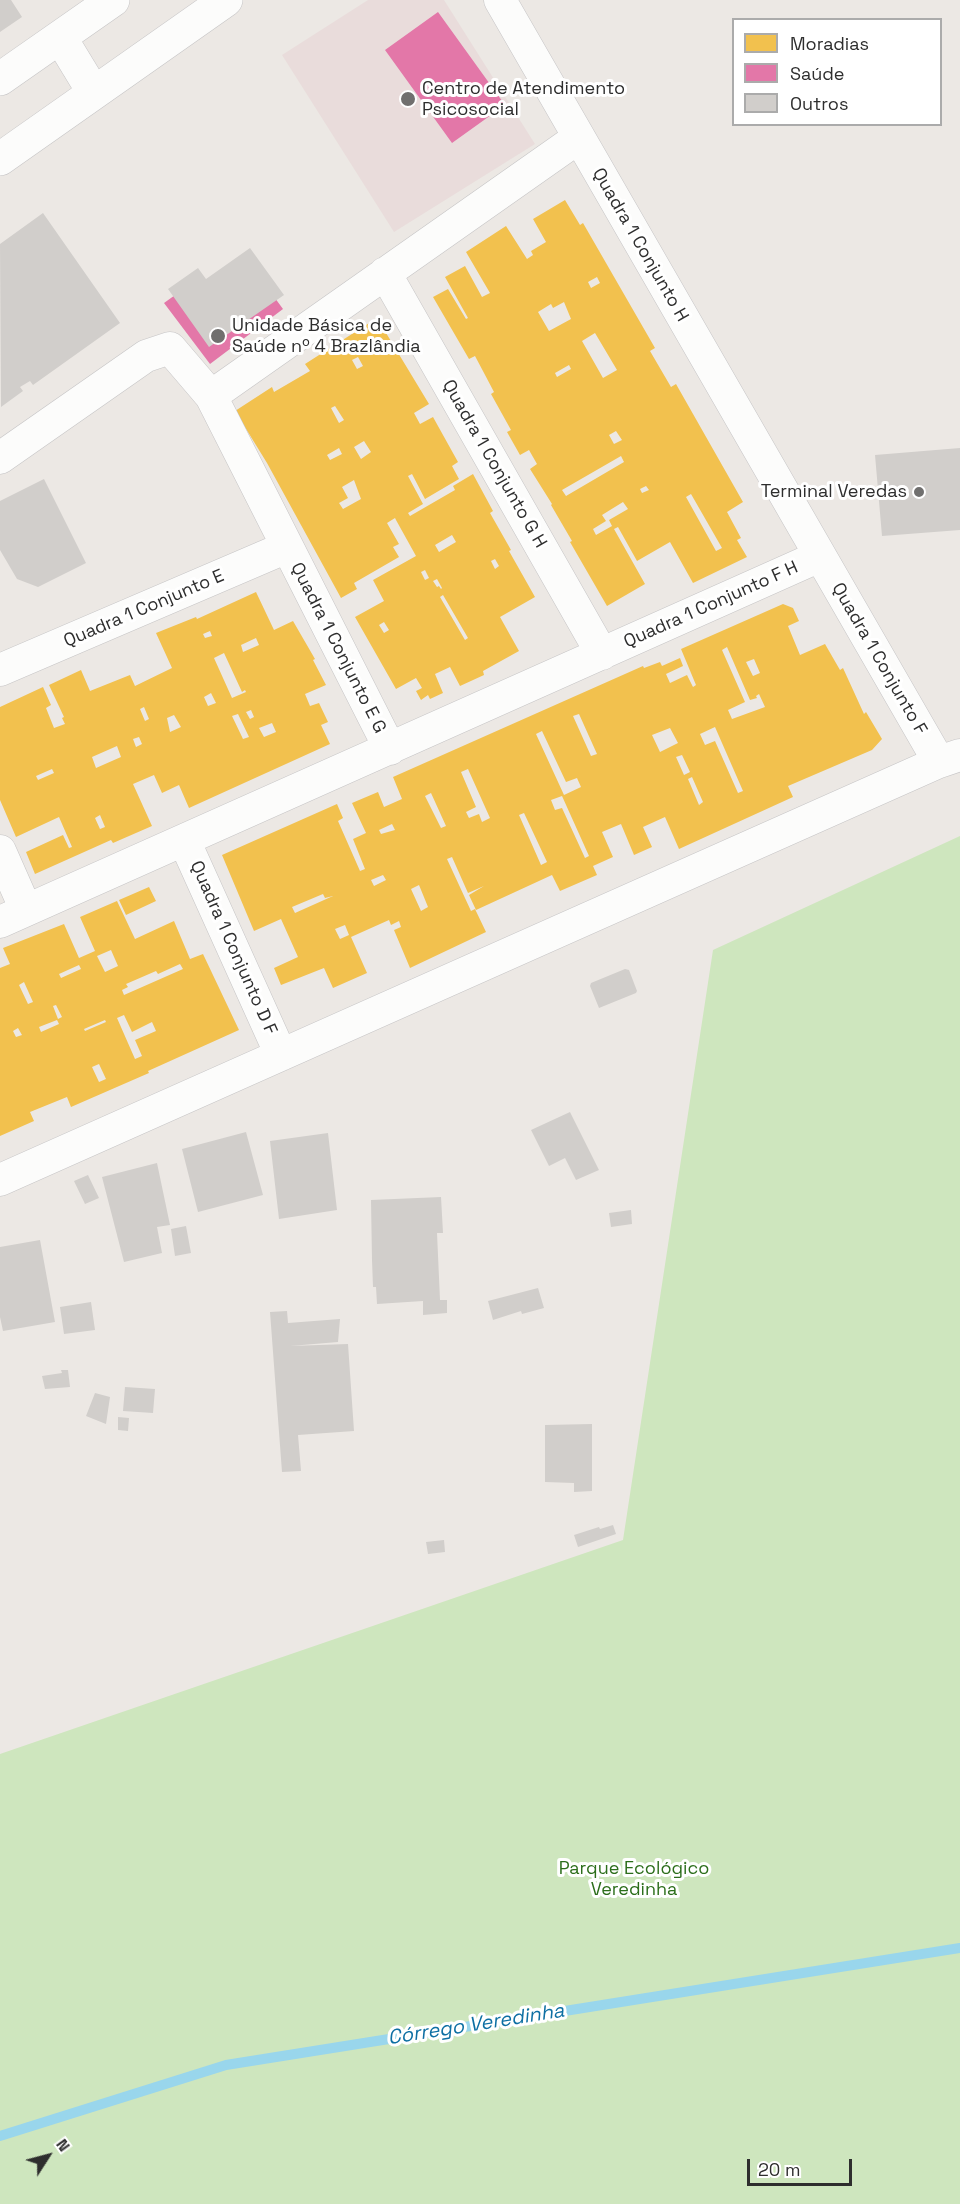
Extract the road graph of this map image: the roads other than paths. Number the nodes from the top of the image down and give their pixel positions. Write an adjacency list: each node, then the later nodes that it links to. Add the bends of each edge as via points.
1 (226, 0): 6 (street)
2 (500, 0): 7 (street, Quadra 1 Conjunto H)
3 (106, 2): 4 (street)
4 (60, 37): 5 (street); 6 (street)
5 (0, 79)
6 (94, 93): 8 (street)
7 (578, 138): 9 (street); 13 (street, Quadra 1 Conjunto H)
8 (0, 159)
9 (385, 273): 10 (street); 14 (street, Quadra 1 Conjunto G H)
10 (211, 396): 11 (street, Quadra 1 Conjunto E G, via 170,348 147,356); 12 (street, Quadra 1 Conjunto E G)
11 (0, 458)
12 (287, 547): 15 (street, Quadra 1 Conjunto E); 16 (street, Quadra 1 Conjunto E G)
13 (820, 556): 14 (street, Quadra 1 Conjunto F H); 17 (street, Quadra 1 Conjunto F)
14 (602, 654): 16 (street, Quadra 1 Conjunto F H)
15 (0, 670)
16 (390, 749): 18 (street, Quadra 1 Conjunto F H)
17 (949, 758): 21 (street)
18 (184, 840): 20 (street, Quadra 1 Conjunto F H); 21 (street, Quadra 1 Conjunto D F)
19 (0, 851): 20 (street)
20 (13, 916)
21 (281, 1055): 22 (street)
22 (0, 1180)

